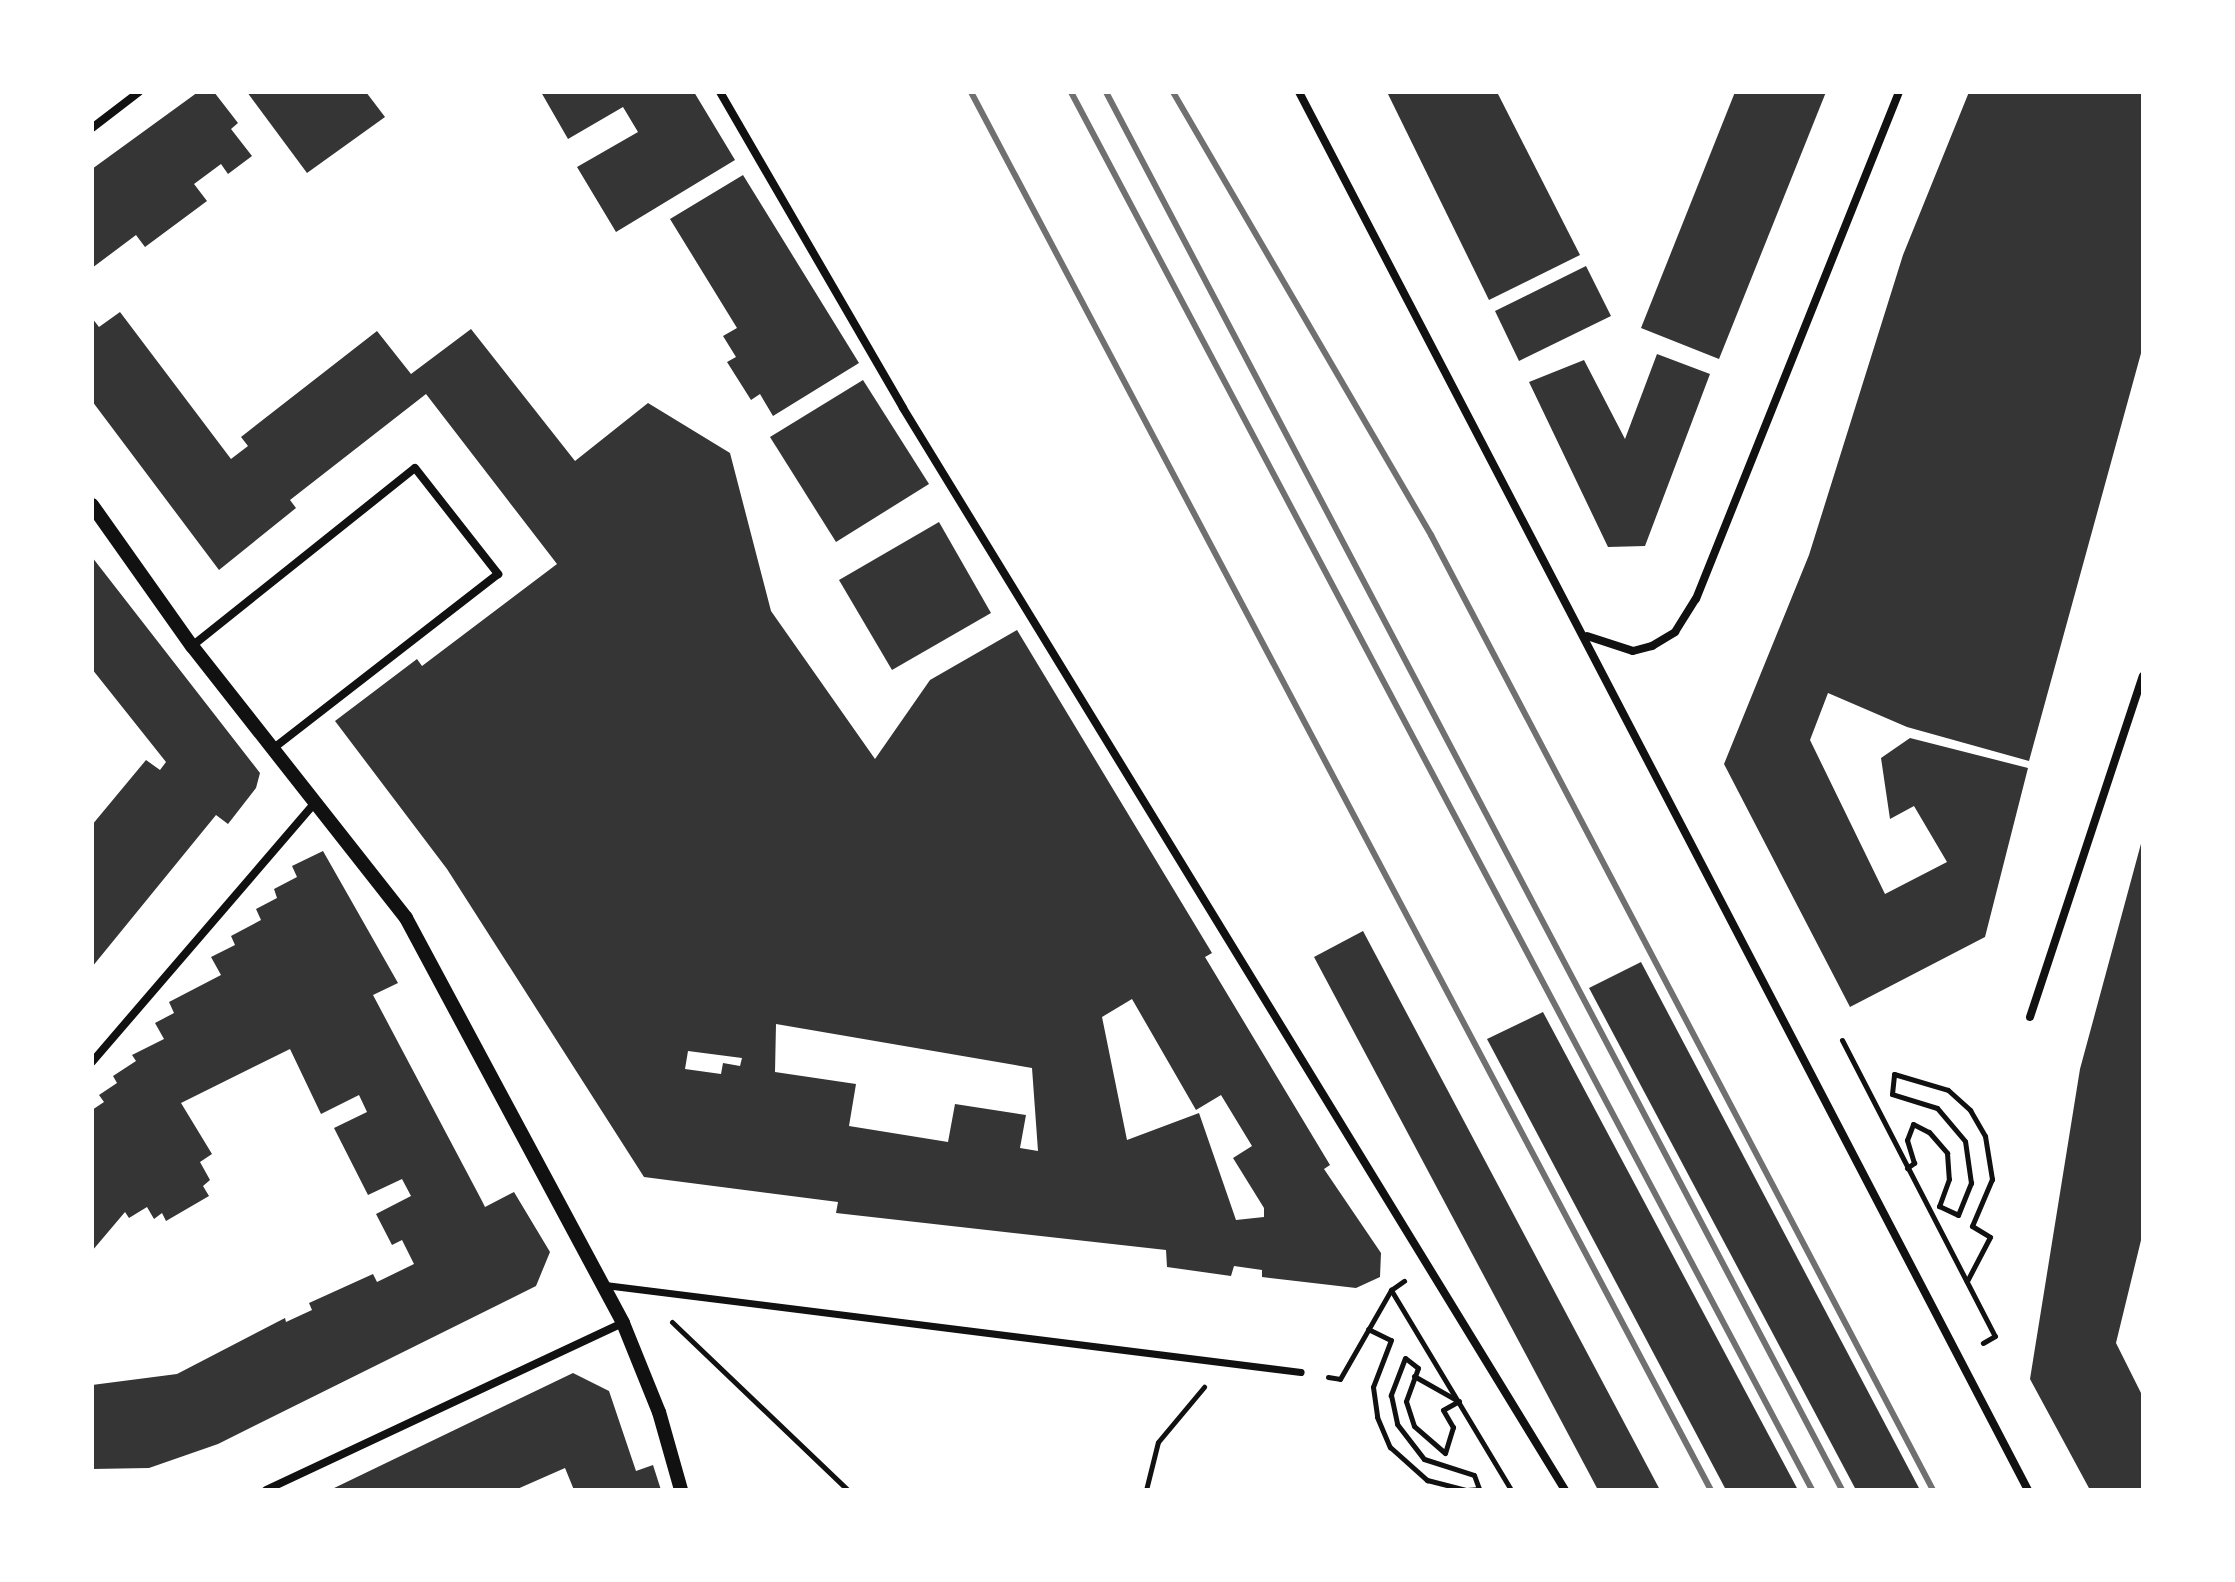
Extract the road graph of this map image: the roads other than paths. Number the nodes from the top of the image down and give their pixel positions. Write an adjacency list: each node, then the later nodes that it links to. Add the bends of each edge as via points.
1 (139, 92): 5 (street)
2 (720, 92): 19 (street, via 903,408)
3 (1299, 92): 7 (street)
4 (1899, 92): 7 (street, via 1696,599 1675,632 1652,646 1633,651)
5 (92, 128)
6 (92, 505): 8 (street)
7 (1587, 636): 20 (street, via 1816,1091)
8 (192, 646): 10 (street); 10 (street, via 415,468 480,550 498,574)
9 (2143, 676): 12 (street)
10 (272, 749): 11 (street)
11 (317, 801): 13 (street); 14 (street, via 406,918)
12 (2030, 1017)
13 (92, 1062)
14 (605, 1285): 15 (street); 16 (street)
15 (623, 1323): 17 (street); 18 (street, via 659,1412)
16 (1301, 1372)
17 (266, 1490)
18 (681, 1490)
19 (1565, 1490)
20 (2028, 1490)

